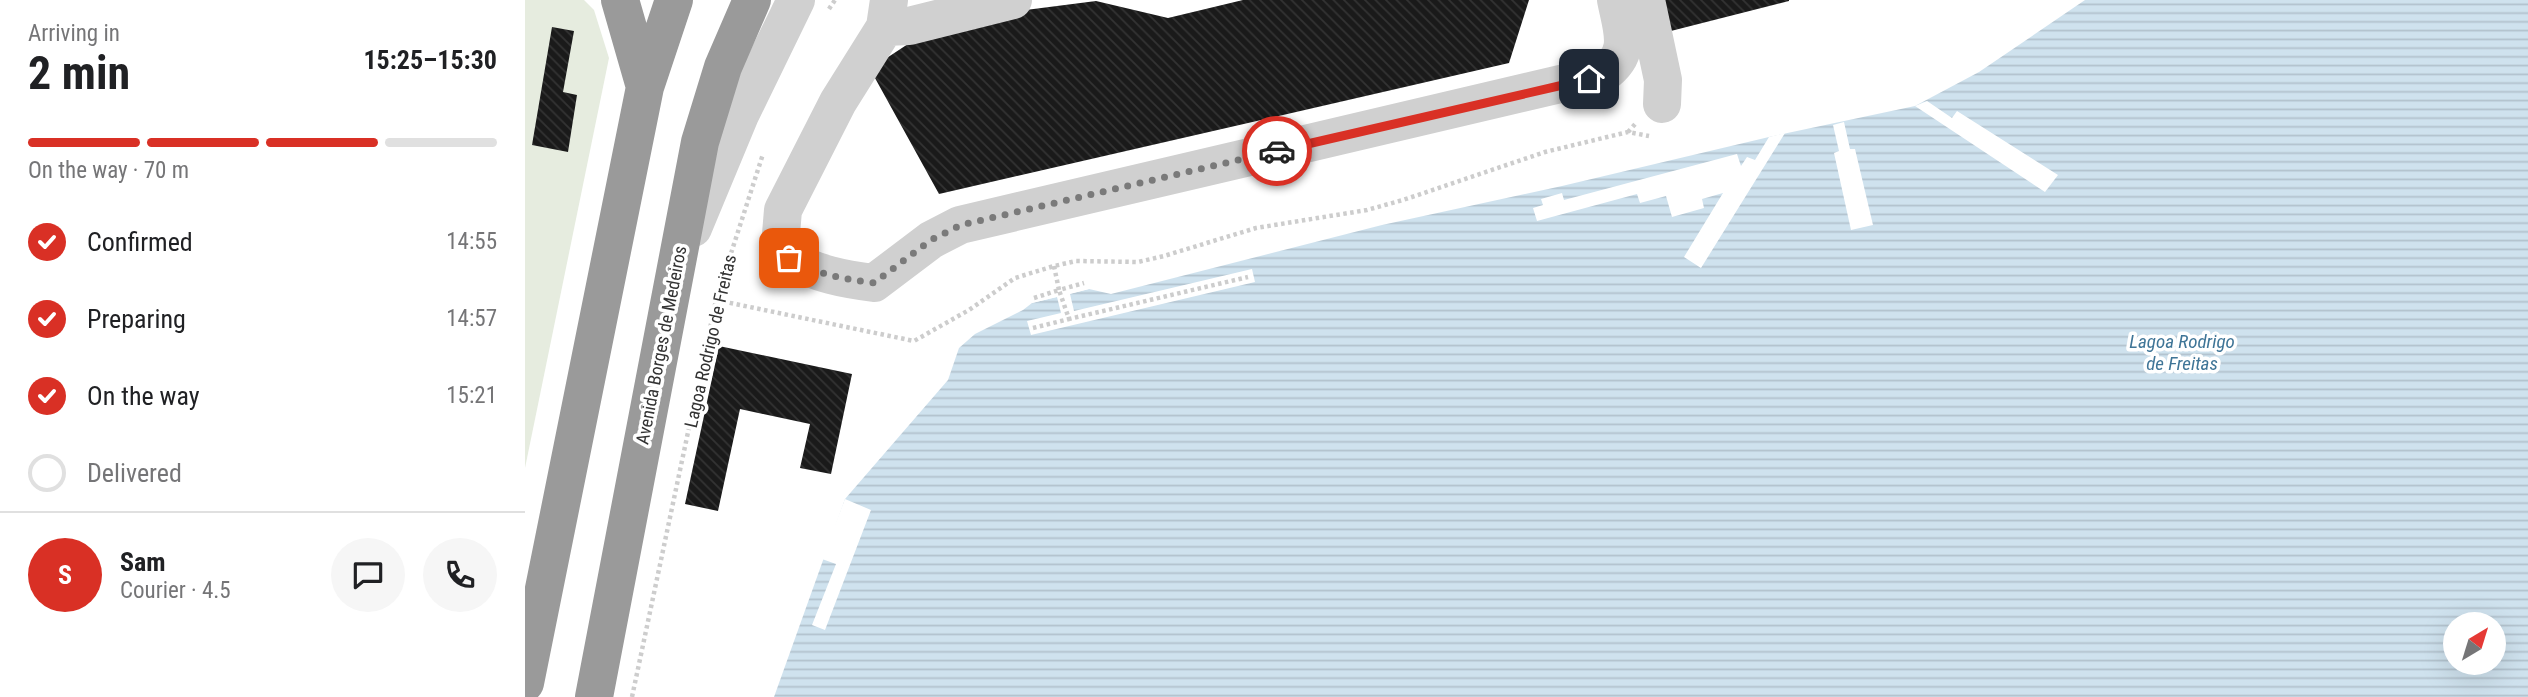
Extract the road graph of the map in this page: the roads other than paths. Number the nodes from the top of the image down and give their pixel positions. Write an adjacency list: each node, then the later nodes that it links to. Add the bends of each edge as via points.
1 (619, 0): 9 (highway)
2 (674, 0): 9 (highway)
3 (752, 0): 11 (highway, Avenida Borges de Medeiros, via 723,67 700,142)
4 (1013, 0): 8 (lane, via 909,26)
5 (1616, 0): 8 (lane, via 1622,53 1616,65 1603,74 961,225 931,240 874,283 808,269 789,258 782,233 783,211)
6 (1646, 0): 10 (lane, via 1663,79)
7 (812, 6): 11 (lane, via 740,115)
8 (887, 13)
9 (645, 87): 12 (highway)
10 (1663, 104)
11 (674, 272): 13 (highway, Avenida Borges de Medeiros)
12 (525, 683)
13 (594, 697)

